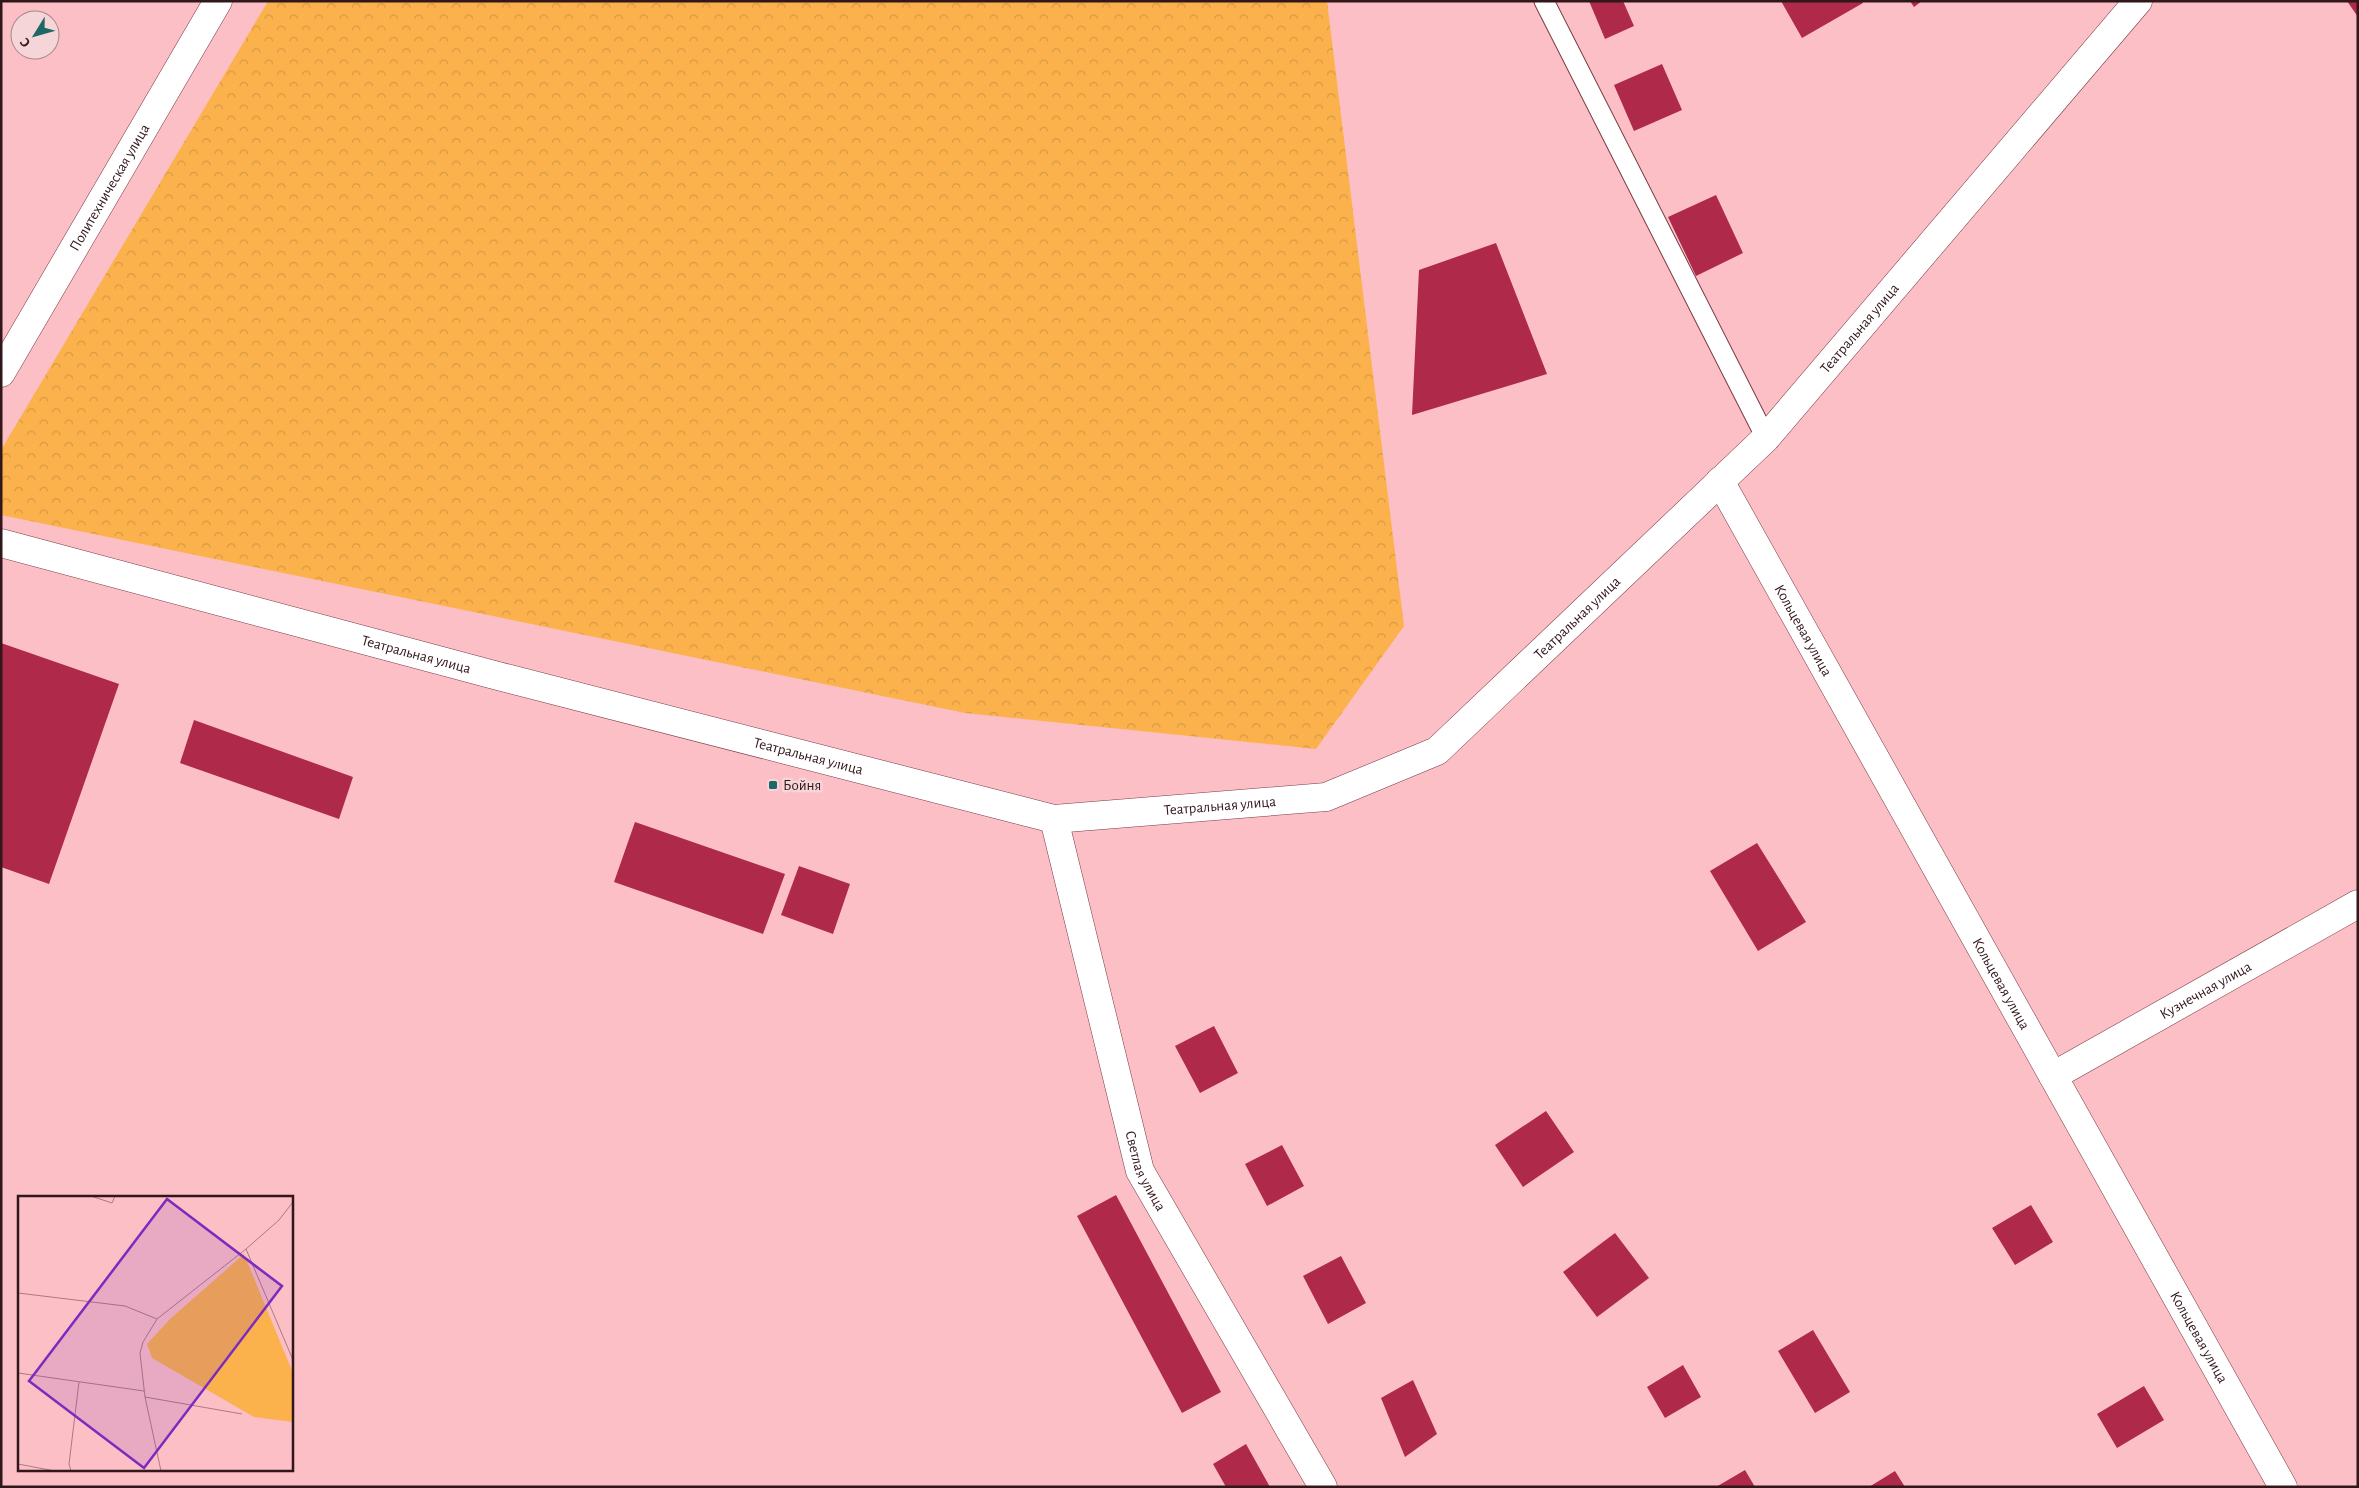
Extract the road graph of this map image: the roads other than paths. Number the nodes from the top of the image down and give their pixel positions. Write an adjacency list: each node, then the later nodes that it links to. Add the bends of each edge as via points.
1 (218, 1): 4 (street, Политехническая улица)
2 (1544, 1): 5 (lane)
3 (2138, 1): 5 (street, Театральная улица)
4 (1, 373)
5 (1766, 438): 6 (street, Театральная улица)
6 (1720, 481): 8 (street, Театральная улица, via 1437,751 1326,797); 10 (street, Кольцевая улица)
7 (1, 543): 8 (street, Театральная улица)
8 (1054, 819): 11 (street, Светлая улица, via 1140,1171)
9 (2358, 904): 10 (street, Кузнечная улица)
10 (2053, 1076): 12 (street, Кольцевая улица)
11 (1323, 1487)
12 (2283, 1487)

